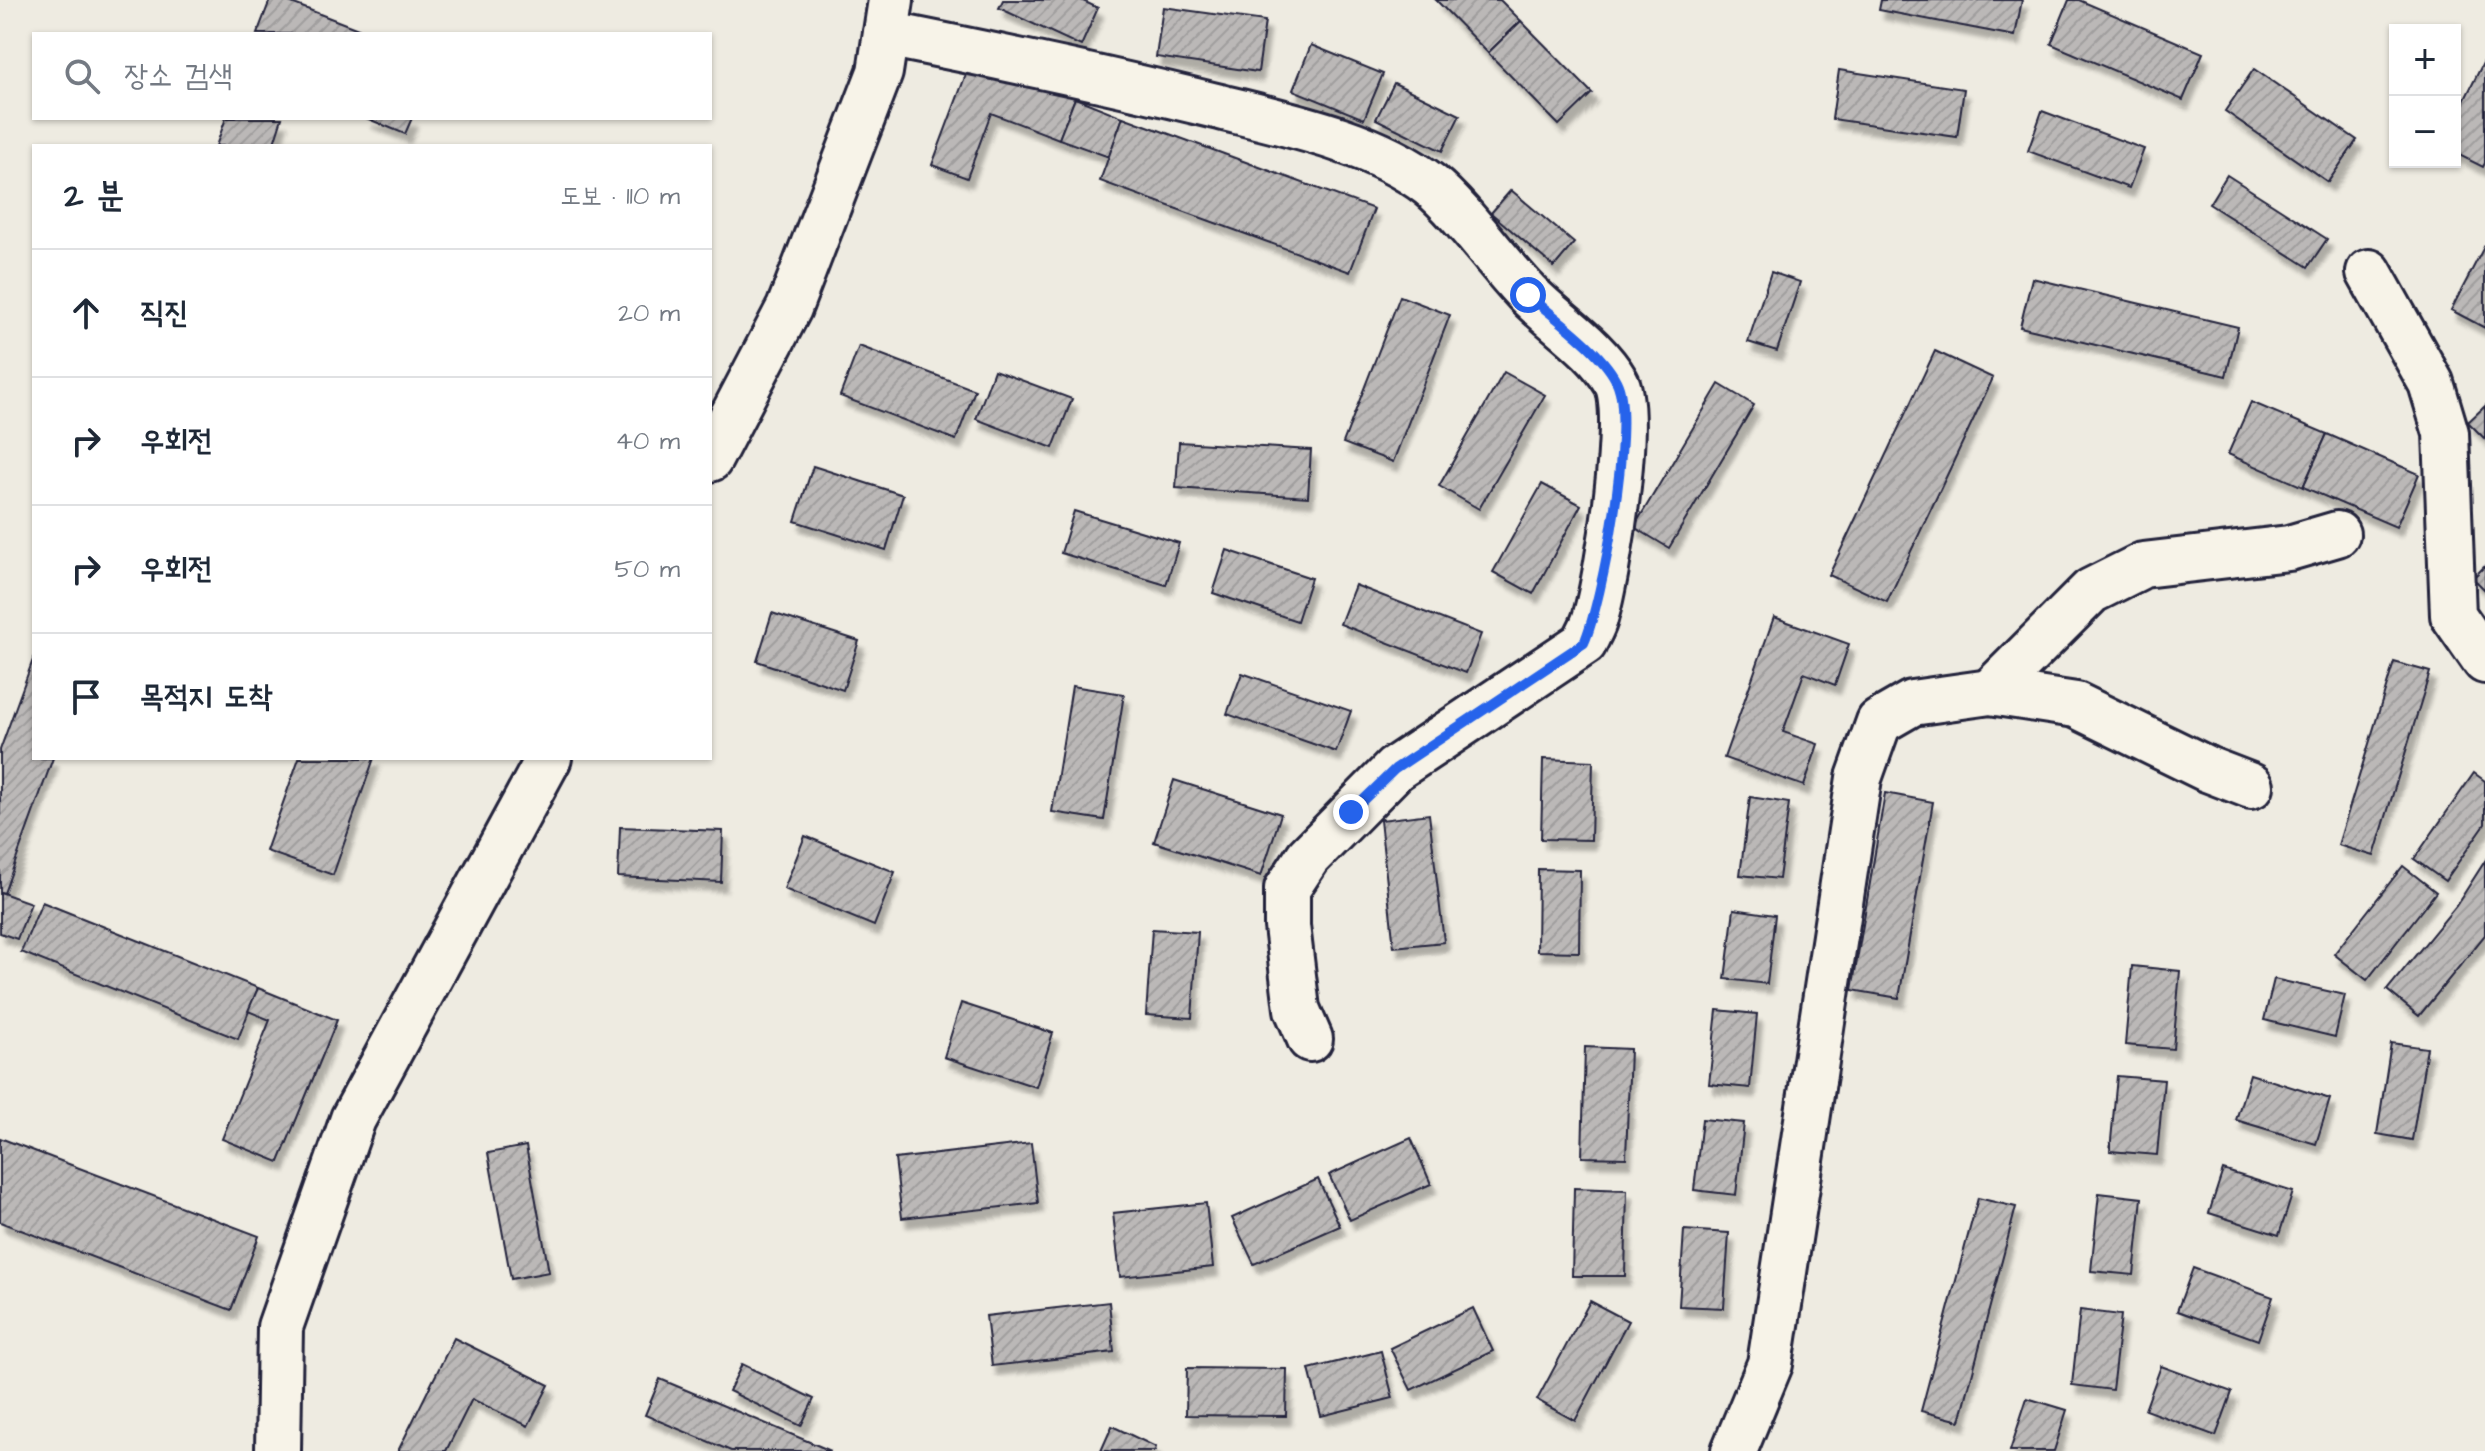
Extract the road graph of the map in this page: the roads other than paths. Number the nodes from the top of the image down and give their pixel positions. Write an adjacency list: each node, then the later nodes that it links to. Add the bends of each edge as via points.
1 (888, 17): 3 (street, via 880,72 789,308); 9 (street, via 1343,141 1392,164 1430,186 1528,295 1602,361 1619,386 1622,430 1609,554 1596,617 1584,643 1395,769 1308,857 1287,889 1297,1009)
2 (2369, 272): 5 (street, via 2431,383 2446,433 2453,615)
3 (712, 455)
4 (2337, 534): 6 (street, via 2289,548 2143,565 2091,591)
5 (2485, 661)
6 (1990, 692): 8 (street, via 2076,705); 11 (street, via 1912,703 1879,722 1859,778 1770,1364)
7 (548, 760): 10 (street, via 353,1119 280,1327)
8 (2251, 786)
9 (1310, 1039)
10 (278, 1451)
11 (1734, 1451)

